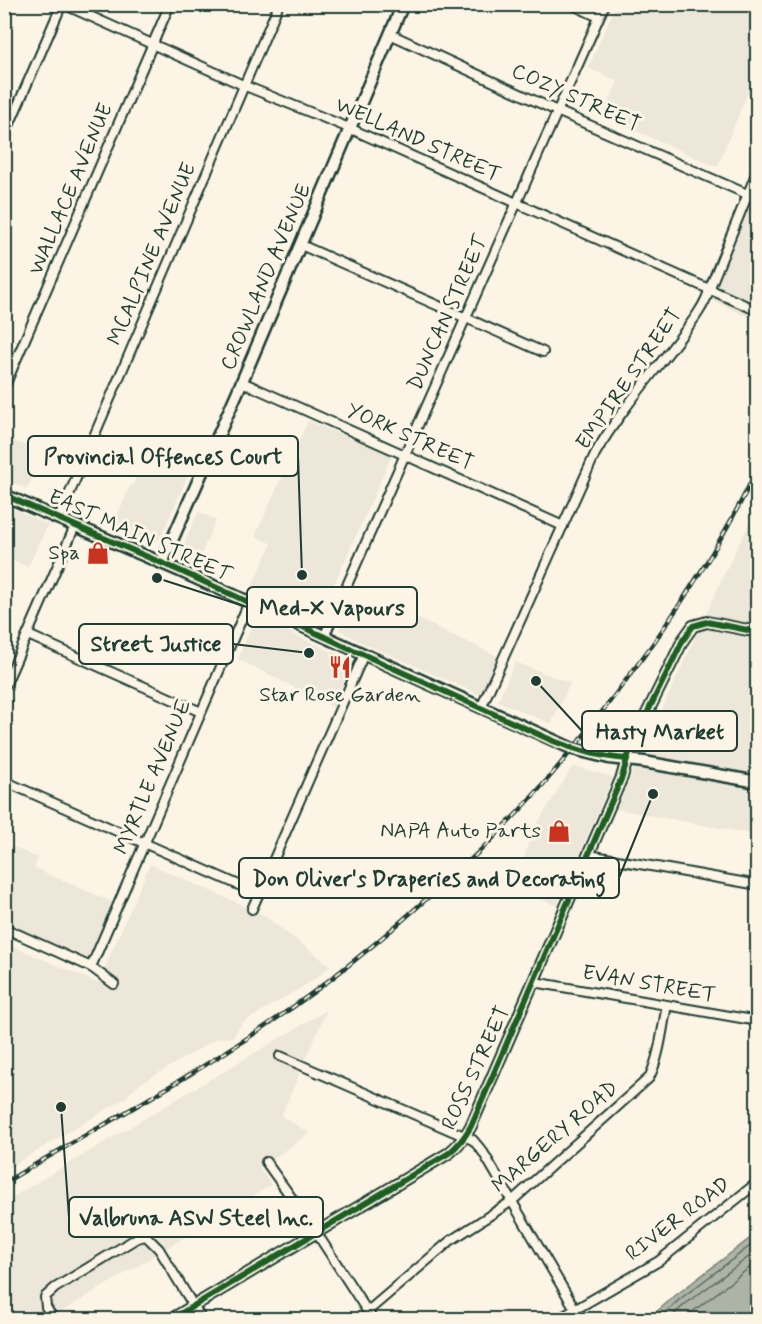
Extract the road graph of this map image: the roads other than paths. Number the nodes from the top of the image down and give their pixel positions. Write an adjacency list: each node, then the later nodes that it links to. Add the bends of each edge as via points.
1 (63, 4): 9 (street, WELLAND STREET); 13 (street)
2 (170, 4): 9 (street, WALLACE AVENUE)
3 (279, 4): 10 (street, MCALPINE AVENUE)
4 (403, 4): 8 (main road, CROWLAND AVENUE)
5 (571, 4): 7 (street)
6 (604, 4): 7 (street, DUNCAN STREET)
7 (599, 17): 11 (street, DUNCAN STREET)
8 (390, 34): 11 (street, COZY STREET); 12 (main road, CROWLAND AVENUE)
9 (153, 44): 10 (street, WELLAND STREET); 23 (street, WALLACE AVENUE)
10 (243, 85): 12 (street, WELLAND STREET); 26 (street, MCALPINE AVENUE)
11 (557, 111): 15 (street, COZY STREET); 16 (street, DUNCAN STREET)
12 (349, 128): 16 (street, WELLAND STREET); 17 (main road, CROWLAND AVENUE)
13 (4, 138)
14 (758, 169): 15 (street, EMPIRE STREET)
15 (747, 194): 18 (street, EMPIRE STREET)
16 (516, 203): 18 (street, WELLAND STREET); 20 (street, DUNCAN STREET)
17 (301, 245): 20 (street); 22 (main road, CROWLAND AVENUE)
18 (709, 290): 19 (street, WELLAND STREET); 28 (street, EMPIRE STREET, via 686,329 604,438)
19 (758, 311)
20 (465, 318): 21 (street); 24 (street, DUNCAN STREET)
21 (543, 352)
22 (242, 382): 24 (street, YORK STREET); 29 (main road, CROWLAND AVENUE)
23 (4, 388)
24 (405, 455): 28 (street, YORK STREET); 33 (street, DUNCAN STREET)
25 (4, 495): 26 (main road, EAST MAIN STREET)
26 (58, 518): 27 (main road, EAST MAIN STREET)
27 (75, 525): 29 (main road, EAST MAIN STREET); 32 (street)
28 (563, 526): 36 (street, EMPIRE STREET)
29 (162, 563): 30 (main road, EAST MAIN STREET)
30 (249, 602): 33 (main road, EAST MAIN STREET); 37 (street, MYRTLE AVENUE)
31 (758, 632): 38 (street, ROSS STREET, via 707,622 693,626 630,746)
32 (28, 635): 35 (street); 37 (street)
33 (324, 637): 34 (main road, EAST MAIN STREET)
34 (364, 654): 36 (main road, EAST MAIN STREET); 44 (street)
35 (4, 688)
36 (481, 708): 38 (main road, EAST MAIN STREET, via 573,749)
37 (201, 712): 41 (street, MYRTLE AVENUE)
38 (627, 759): 40 (main road, EAST MAIN STREET); 42 (street, ROSS STREET)
39 (4, 781): 41 (street)
40 (758, 782)
41 (144, 843): 44 (street); 47 (street, MYRTLE AVENUE)
42 (589, 855): 43 (street); 48 (street, ROSS STREET)
43 (758, 885)
44 (259, 894): 45 (street)
45 (252, 909)
46 (4, 928): 47 (street)
47 (91, 967): 49 (street)
48 (534, 982): 50 (street, EVAN STREET); 53 (street, ROSS STREET)
49 (114, 984)
50 (667, 1005): 51 (street, EVAN STREET); 56 (street, MARGERY ROAD, via 649,1078)
51 (758, 1021)
52 (280, 1056): 53 (street)
53 (466, 1137): 56 (street, via 483,1152); 57 (street, ROSS STREET, via 449,1153)
54 (266, 1162): 57 (street)
55 (758, 1182): 59 (street, RIVER ROAD, via 658,1261)
56 (512, 1201): 59 (street); 60 (street, MARGERY ROAD, via 450,1241)
57 (316, 1232): 58 (street, ROSS STREET); 60 (street)
58 (193, 1306): 62 (street, via 159,1249 146,1236 46,1296 46,1307); 63 (street, ROSS STREET); 64 (street)
59 (575, 1309): 65 (street, RIVER ROAD)
60 (368, 1311): 61 (street)
61 (372, 1319)
62 (54, 1320)
63 (170, 1320)
64 (202, 1320)
65 (557, 1320)

